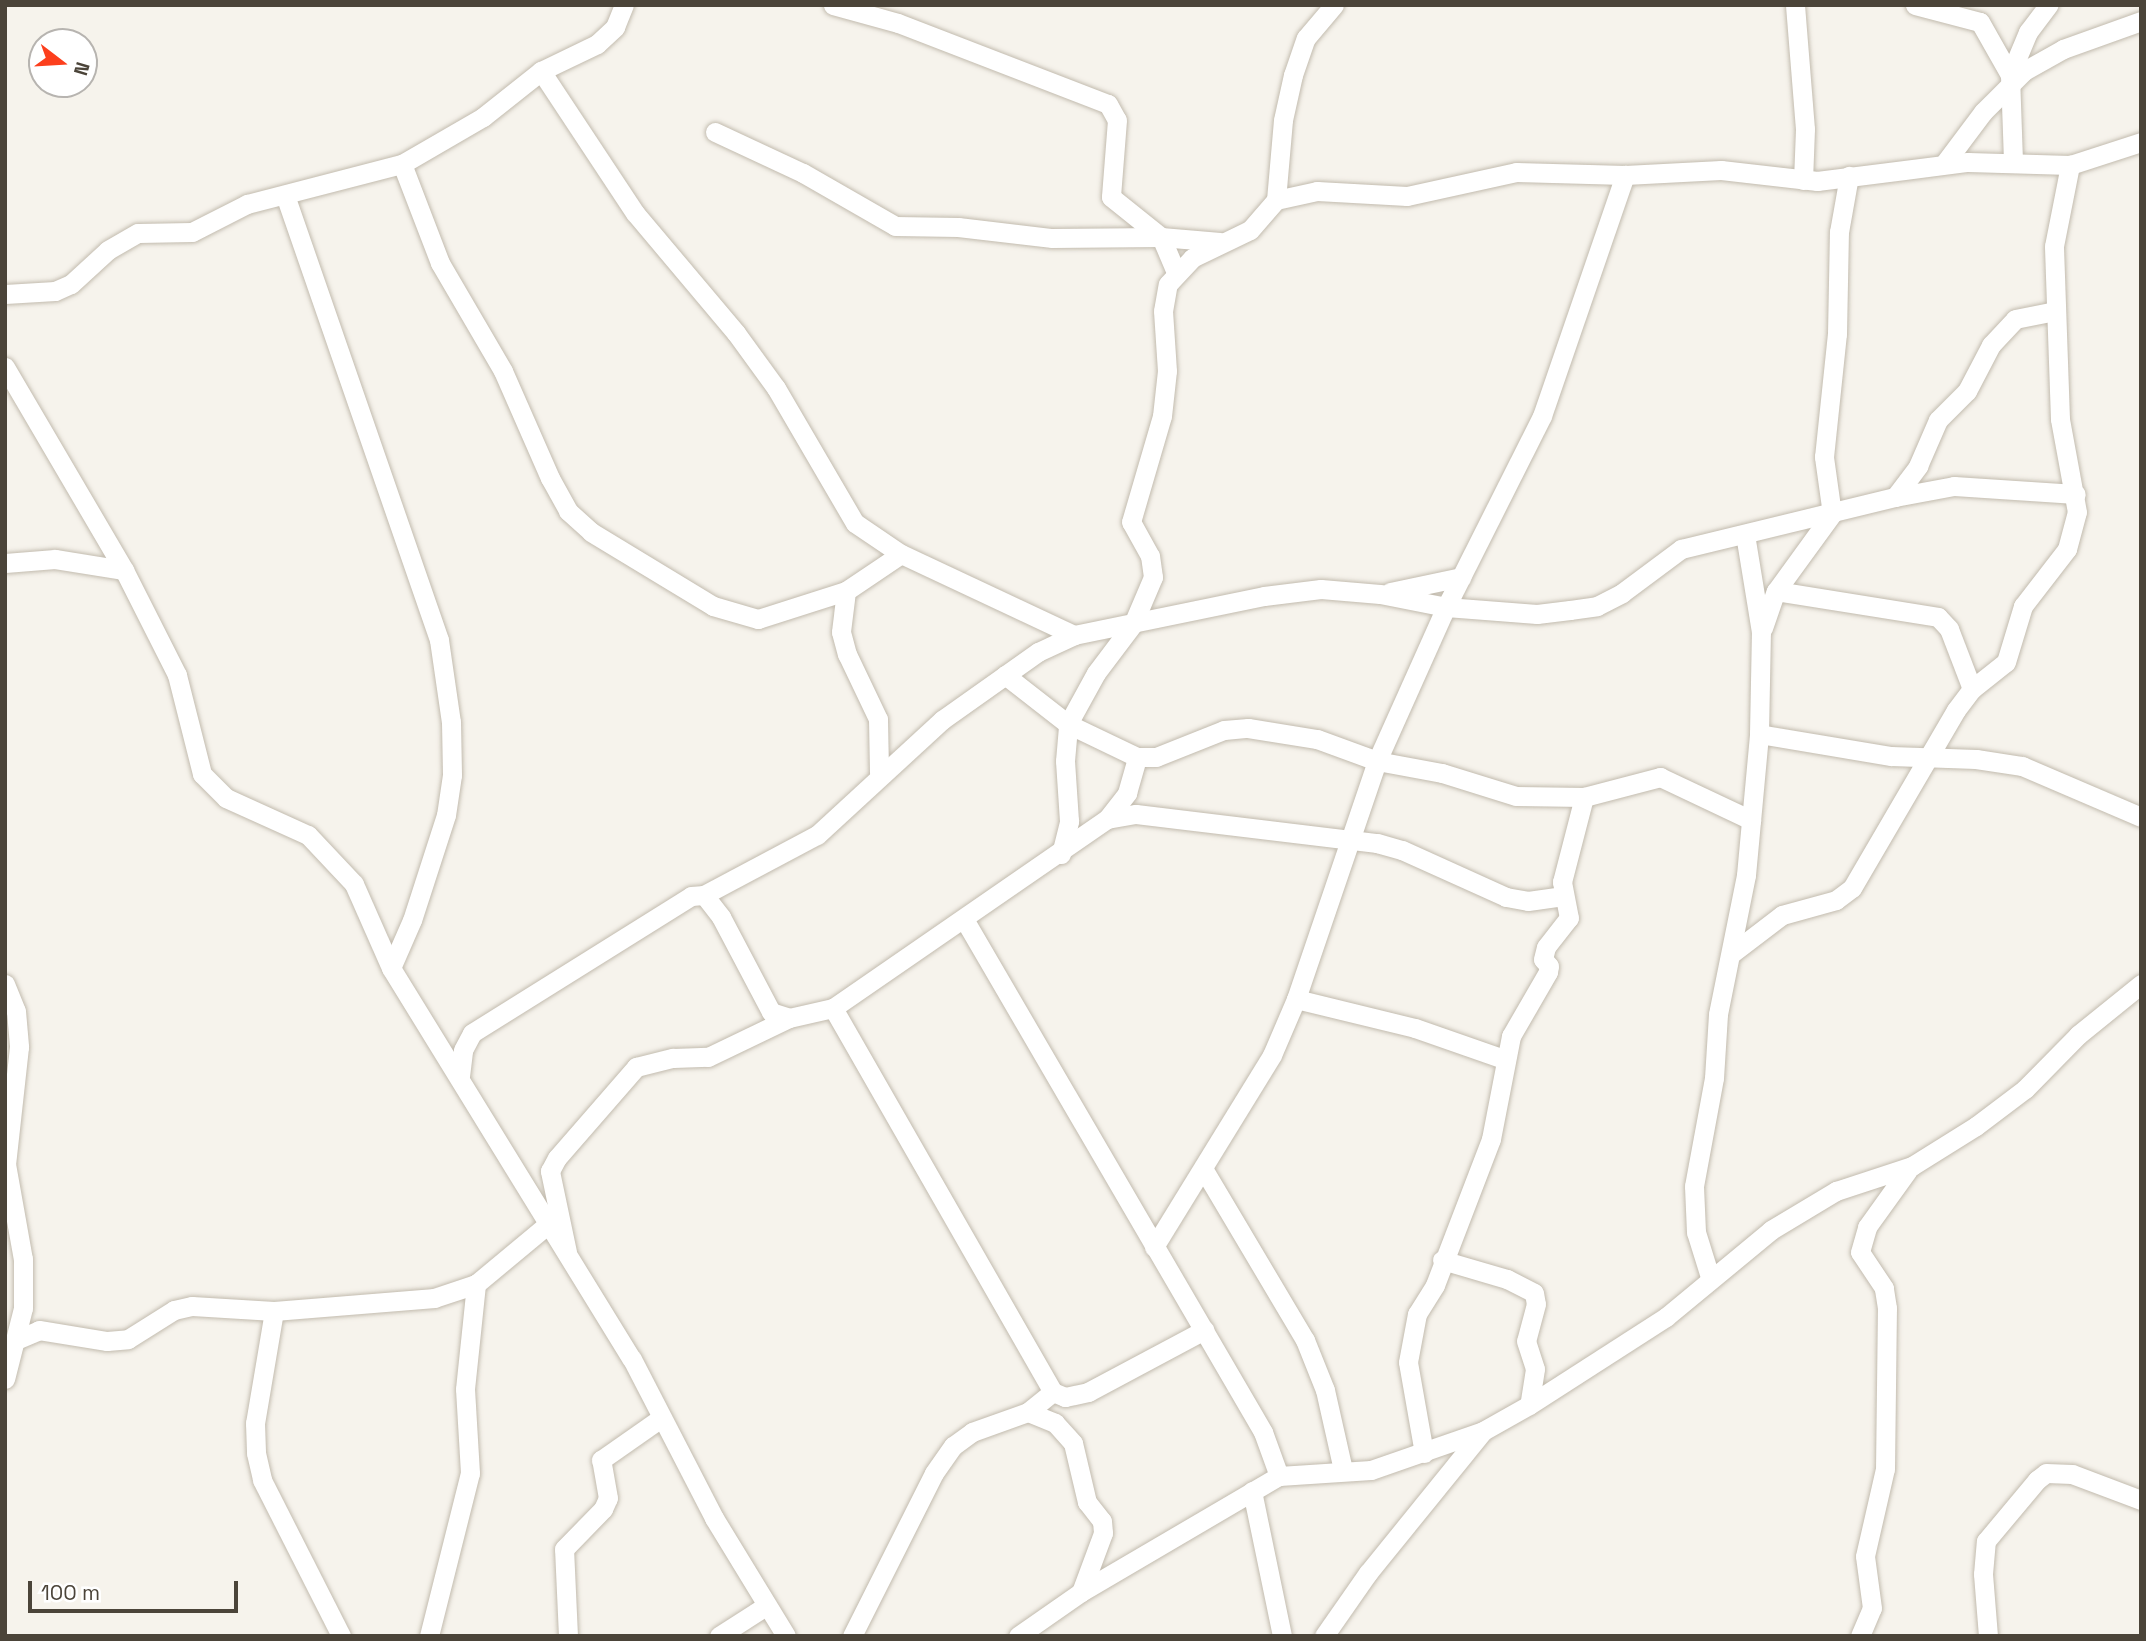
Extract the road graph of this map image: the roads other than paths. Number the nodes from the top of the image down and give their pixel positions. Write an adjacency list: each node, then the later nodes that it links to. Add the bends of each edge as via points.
1 (624, 5): 8 (street, via 615,27 597,44)
2 (833, 5): 21 (street, via 898,23 1108,104 1117,120 1111,197)
3 (1334, 5): 20 (street, via 1306,38 1293,75 1283,120)
4 (1795, 5): 18 (street, via 1805,129)
5 (1915, 5): 9 (street, via 1980,22)
6 (2048, 5): 9 (street, via 2028,32)
7 (2141, 21): 9 (street, via 2039,60)
8 (541, 71): 13 (street, via 483,117); 31 (street, via 635,213 776,388 855,523)
9 (2009, 81): 12 (street); 14 (street)
10 (715, 132): 21 (street, via 803,173 895,226 958,227 1052,238)
11 (2141, 142): 15 (street)
12 (2013, 161): 14 (street); 15 (street)
13 (402, 164): 19 (street); 35 (street, via 440,263 503,370 568,511 615,549 713,606 741,617 777,616)
14 (1944, 164): 17 (street)
15 (2070, 165): 25 (street, via 2056,220)
16 (1625, 175): 18 (street, via 1721,170); 20 (street, via 1516,172 1407,196 1317,191); 34 (street, via 1542,416)
17 (1849, 176): 18 (street); 29 (street, via 1839,232 1836,348 1824,457)
18 (1802, 180)
19 (285, 195): 24 (street, via 247,204 192,232 138,233 55,291); 60 (street, via 439,640 451,722 452,775 446,815 412,920)
20 (1276, 200): 22 (street, via 1250,230)
21 (1161, 237): 22 (street); 23 (street)
22 (1220, 242): 23 (street)
23 (1176, 272): 39 (street, via 1164,297 1167,371 1162,415 1131,522 1150,556 1153,577)
24 (5, 294)
25 (2055, 311): 27 (street, via 2063,447); 28 (street, via 2015,319 1991,345 1966,391 1938,420 1918,466)
26 (5, 367): 33 (street)
27 (2076, 494): 28 (street, via 1954,486); 43 (street, via 2075,528 2067,549 2029,596 2002,667)
28 (1895, 497): 29 (street)
29 (1832, 514): 30 (street); 36 (street)
30 (1745, 534): 38 (street, via 1681,549 1597,606 1537,614); 40 (street)
31 (901, 554): 35 (street); 41 (street)
32 (5, 563): 33 (street, via 55,559)
33 (124, 570): 60 (street, via 177,675 202,774 226,798 308,835 334,857 354,884)
34 (1461, 577): 37 (street); 38 (street)
35 (846, 591): 49 (street, via 841,632 878,719)
36 (1776, 591): 40 (street); 43 (street, via 1938,617 1949,629)
37 (1380, 594): 38 (street); 39 (street, via 1321,589 1275,594)
38 (1446, 607): 48 (street)
39 (1133, 624): 41 (street); 44 (street, via 1096,673)
40 (1761, 632): 45 (street)
41 (1074, 635): 42 (street)
42 (1005, 675): 44 (street); 49 (street)
43 (1972, 689): 46 (street)
44 (1068, 724): 47 (street); 55 (street, via 1069,821)
45 (1759, 734): 46 (street, via 1891,756); 53 (street)
46 (1928, 755): 51 (street, via 2022,766); 59 (street, via 1852,888 1836,900 1782,915)
47 (1137, 757): 48 (street, via 1157,757 1224,730 1248,728 1317,739); 52 (street, via 1127,793)
48 (1377, 761): 50 (street, via 1442,773 1516,796); 54 (street)
49 (878, 774): 56 (street, via 848,809 817,835)
50 (1584, 797): 53 (street, via 1660,777); 57 (street)
51 (2141, 817)
52 (1107, 819): 54 (street, via 1169,815); 55 (street)
53 (1751, 820): 59 (street)
54 (1348, 842): 57 (street, via 1402,849 1506,898 1528,901); 63 (street)
55 (1061, 854): 58 (street)
56 (704, 895): 65 (street, via 721,917 771,1012); 67 (street, via 678,902 472,1033 463,1050)
57 (1562, 896): 66 (street, via 1570,908 1569,918 1546,947 1543,959 1548,972 1522,1014)
58 (964, 919): 64 (street); 71 (street, via 1124,1187)
59 (1731, 954): 74 (street, via 1694,1186 1696,1232)
60 (391, 968): 67 (street)
61 (5, 984): 78 (street, via 16,1010 19,1047 6,1164 23,1259 23,1308)
62 (2141, 984): 68 (street, via 2078,1035 2025,1089)
63 (1296, 999): 66 (street, via 1415,1028); 69 (street, via 1255,1086)
64 (833, 1008): 65 (street); 80 (street)
65 (789, 1018): 72 (street, via 708,1057 673,1058 636,1067 550,1171 552,1193 567,1236)
66 (1504, 1059): 73 (street, via 1490,1139)
67 (460, 1076): 70 (street)
68 (1912, 1166): 74 (street, via 1836,1191 1770,1230); 102 (street, via 1879,1207 1860,1252 1884,1288 1887,1308 1885,1469 1866,1556 1872,1608)
69 (1204, 1170): 71 (street); 86 (street, via 1305,1340 1325,1390)
70 (547, 1225): 72 (street); 75 (street)
71 (1154, 1247): 77 (street)
72 (567, 1256): 83 (street, via 632,1359)
73 (1442, 1259): 81 (street, via 1507,1279 1534,1293 1536,1304 1526,1340 1535,1369); 85 (street, via 1435,1285 1417,1314 1408,1362)
74 (1710, 1277): 81 (street, via 1666,1317)
75 (475, 1284): 76 (street, via 434,1298 387,1305); 94 (street, via 465,1389 470,1473)
76 (274, 1311): 78 (street, via 192,1306 174,1310 128,1339 107,1341 39,1330); 93 (street, via 255,1423 256,1453 262,1480)
77 (1204, 1330): 80 (street, via 1088,1392 1065,1397); 87 (street, via 1263,1432)
78 (11, 1352): 79 (street)
79 (5, 1379)
80 (1053, 1392): 82 (street)
81 (1529, 1405): 84 (street)
82 (1028, 1412): 90 (street, via 1055,1423 1073,1443 1087,1502 1102,1521 1103,1533); 98 (street, via 972,1432 953,1446 934,1473)
83 (661, 1418): 91 (street); 95 (street, via 601,1460 608,1498 564,1549)
84 (1483, 1431): 85 (street); 101 (street, via 1368,1573)
85 (1424, 1453): 86 (street, via 1371,1470)
86 (1343, 1470): 87 (street)
87 (1279, 1476): 88 (street)
88 (1252, 1492): 90 (street); 100 (street)
89 (2141, 1500): 92 (street, via 2072,1474 2046,1473 2036,1480 1986,1541)
90 (1081, 1592): 99 (street)
91 (766, 1606): 96 (street); 97 (street)
92 (1983, 1632)
93 (341, 1636)
94 (429, 1636)
95 (568, 1636)
96 (719, 1636)
97 (786, 1636)
98 (852, 1636)
99 (1018, 1636)
100 (1282, 1636)
101 (1324, 1636)
102 (1860, 1636)

